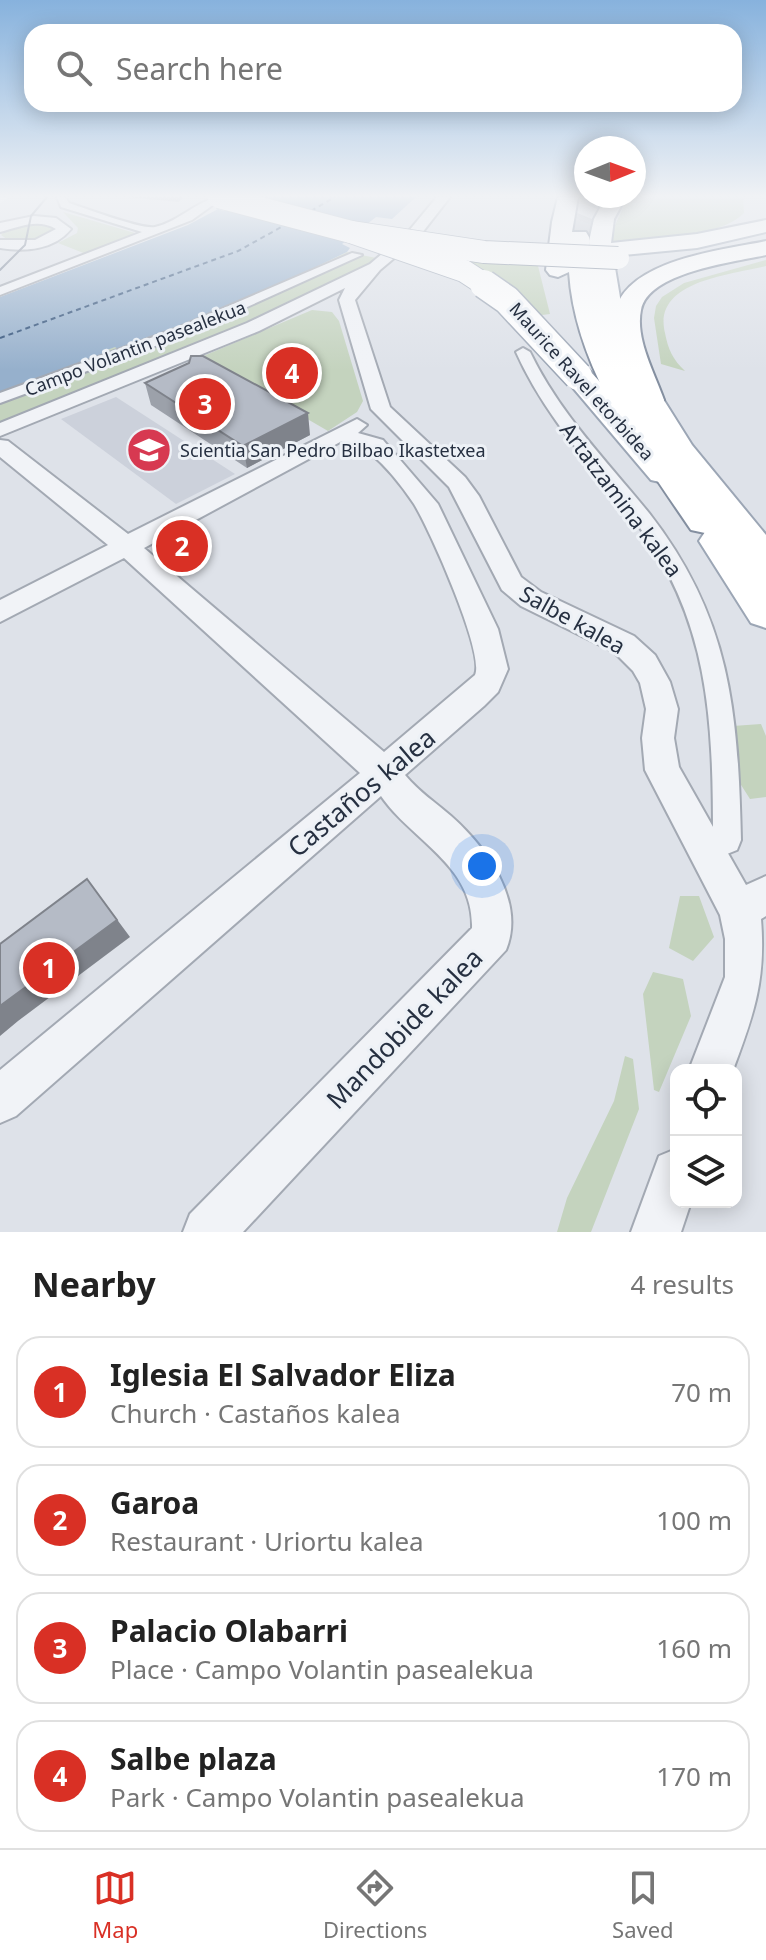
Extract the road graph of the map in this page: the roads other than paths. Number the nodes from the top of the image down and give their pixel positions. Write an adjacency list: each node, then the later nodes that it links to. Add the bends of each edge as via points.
1 (95, 254): 12 (street)
2 (333, 254): 16 (street, Campo Volantin pasealekua, via 213,321)
3 (389, 254): 11 (street)
4 (405, 254): 22 (main road, Maurice Ravel etorbidea, bridge, via 452,265 496,290)
5 (504, 254): 6 (main road, bridge)
6 (536, 254)
7 (558, 254): 15 (main road, via 560,297 570,332)
8 (579, 254): 15 (main road, via 583,296)
9 (600, 254): 15 (main road)
10 (741, 254): 15 (main road, via 668,273 632,294)
11 (380, 263): 13 (street, Campo Volantin pasealekua); 13 (street, via 347,300)
12 (0, 291)
13 (336, 303): 17 (street, Salbe kalea); 18 (street, Campo Volantin pasealekua, via 276,316)
14 (523, 352): 28 (street, Artatzamina kalea, via 546,397 652,531 690,593 716,666 723,705)
15 (622, 375): 21 (main road); 21 (main road)
16 (0, 398)
17 (381, 409): 19 (street); 29 (street, Salbe kalea, via 457,482 511,583 531,599 624,644 644,663 662,709 658,738 668,784 700,837)
18 (0, 430)
19 (341, 434): 23 (street); 27 (street, Castaños kalea, via 375,445 426,504 491,653 493,669 487,683)
20 (0, 446): 23 (street, Mandobide kalea)
21 (668, 453): 22 (main road, Maurice Ravel etorbidea); 24 (main road, Maurice Ravel etorbidea)
22 (705, 521): 26 (main road, Maurice Ravel etorbidea)
23 (126, 546): 25 (street); 27 (street, Mandobide kalea)
24 (766, 563)
25 (0, 612)
26 (766, 612)
27 (384, 773): 31 (street, Castaños kalea); 33 (street, Mandobide kalea, via 407,804 439,829 477,872 490,898 492,936)
28 (727, 840)
29 (752, 903): 30 (street, via 745,939 746,977)
30 (713, 1064)
31 (0, 1100)
32 (670, 1191): 34 (street)
33 (208, 1232)
34 (656, 1232)

